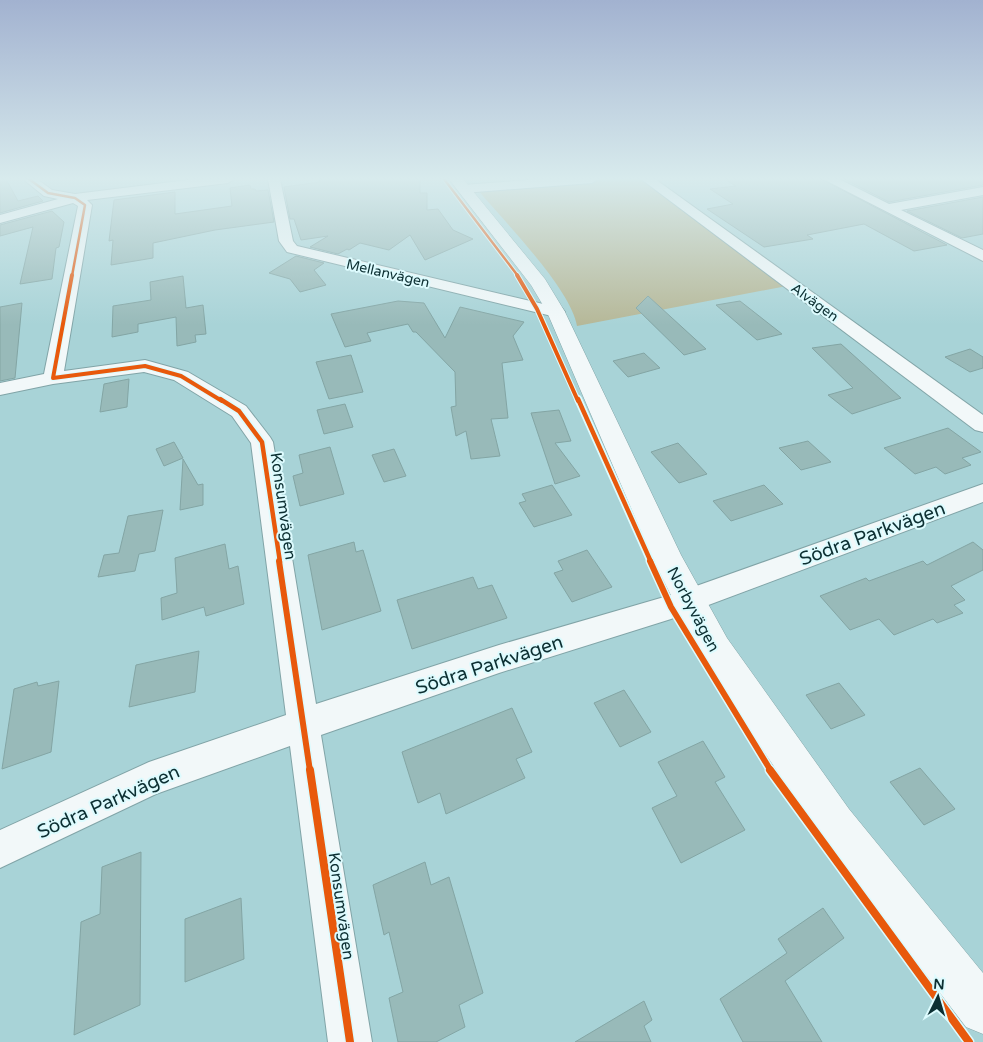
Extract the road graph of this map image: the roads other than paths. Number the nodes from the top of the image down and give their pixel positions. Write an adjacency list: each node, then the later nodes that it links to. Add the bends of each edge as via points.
1 (81, 228): 8 (street)
2 (283, 228): 7 (street, Mellanvägen, via 286,241 292,249)
3 (494, 228): 7 (street, Norbyvägen, via 539,283)
4 (713, 228): 10 (street, Alvägen)
5 (926, 228): 6 (street)
6 (983, 256)
7 (556, 312): 12 (street, Norbyvägen)
8 (53, 378): 9 (street, Konsumvägen); 13 (street, Konsumvägen, via 145,366 181,376 239,411 262,442)
9 (0, 389)
10 (983, 425)
11 (983, 493): 12 (street, Södra Parkvägen)
12 (688, 600): 13 (street, Södra Parkvägen); 15 (street, Norbyvägen, via 715,649 835,822)
13 (303, 725): 14 (street, Södra Parkvägen, via 149,779); 16 (street, Konsumvägen)
14 (0, 849)
15 (983, 1010)
16 (350, 1042)

